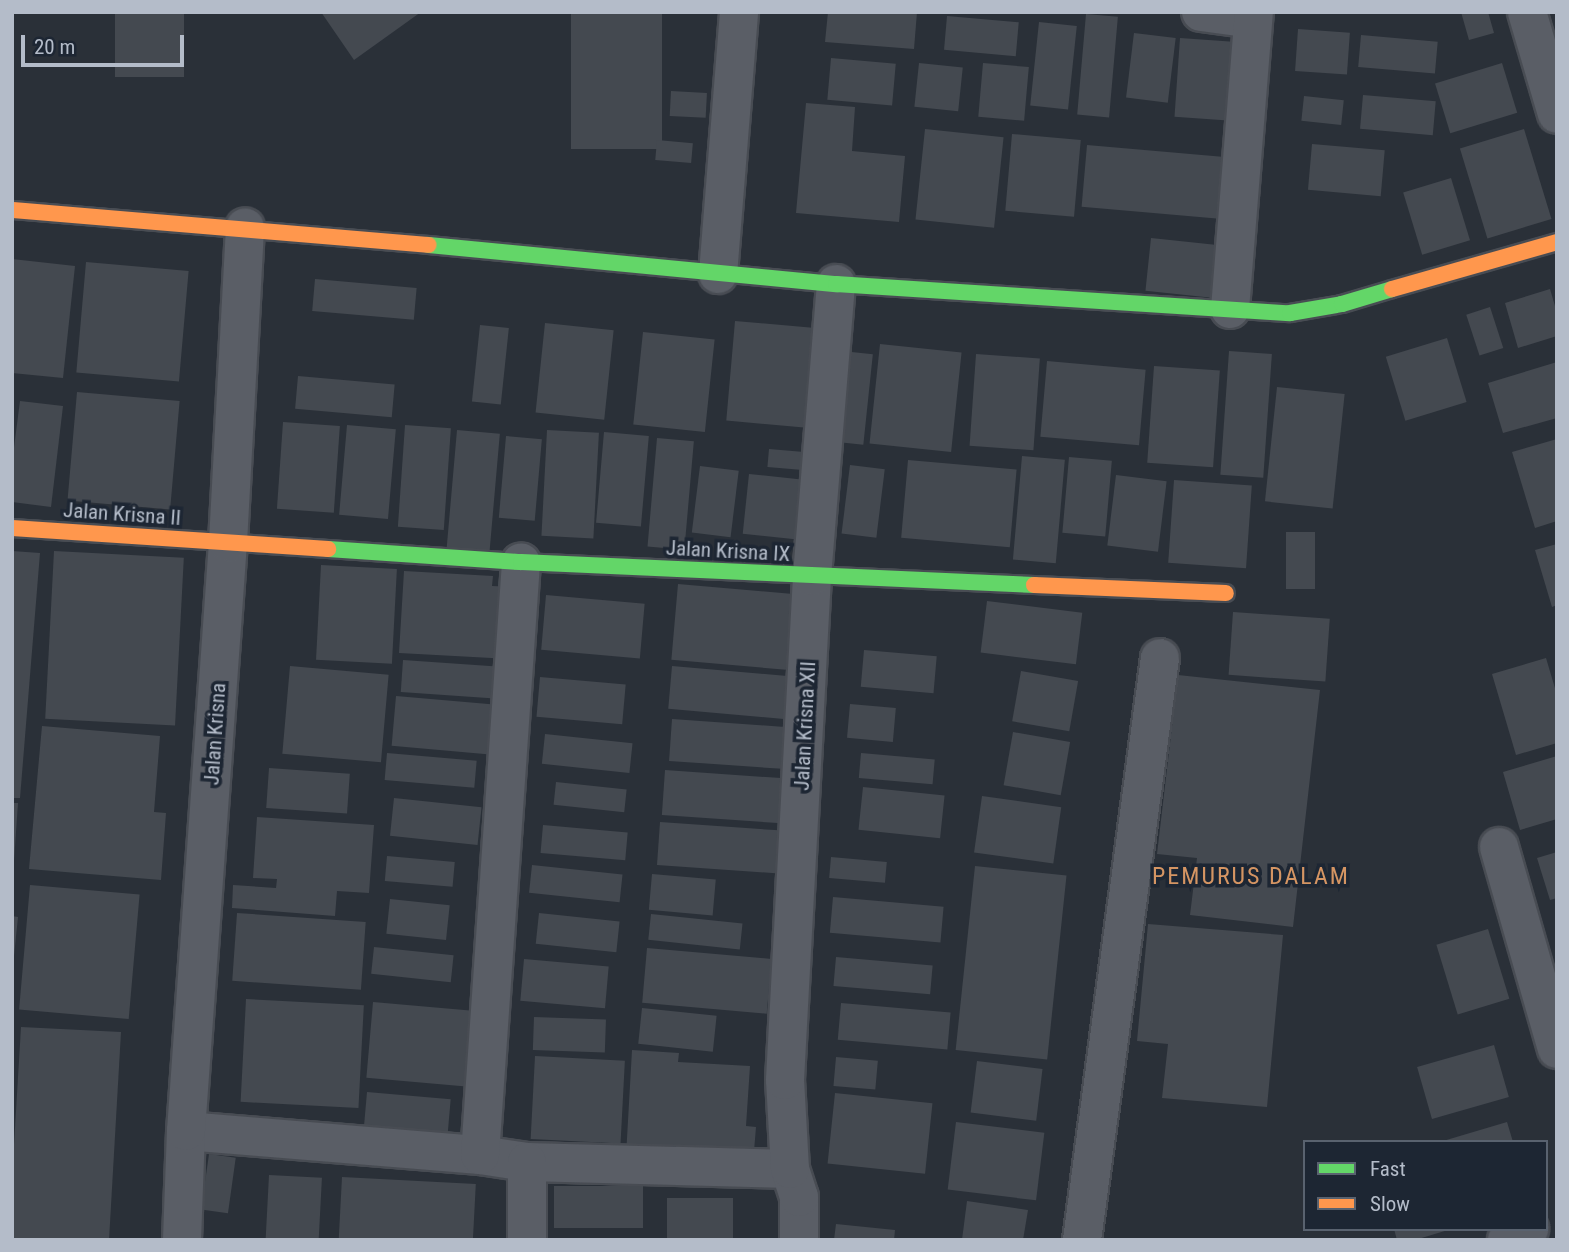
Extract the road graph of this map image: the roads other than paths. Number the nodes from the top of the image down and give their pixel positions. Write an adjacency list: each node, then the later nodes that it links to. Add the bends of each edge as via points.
1 (739, 12): 9 (street)
2 (1201, 12): 4 (street)
3 (1527, 12): 5 (street)
4 (1253, 16): 11 (street)
5 (1557, 114)
6 (12, 210): 7 (street)
7 (245, 227): 9 (street); 13 (street, Jalan Krisna)
8 (1557, 242): 11 (street, via 1342,304 1290,313)
9 (718, 274): 10 (street)
10 (836, 285): 11 (street); 15 (street, Jalan Krisna XII)
11 (1230, 309)
12 (12, 528): 13 (street, Jalan Krisna II)
13 (228, 542): 14 (street, Jalan Krisna IX); 20 (street, Jalan Krisna)
14 (521, 562): 15 (street, Jalan Krisna IX); 21 (street)
15 (812, 576): 16 (street, Jalan Krisna IX); 23 (street, Jalan Krisna XII, via 785,1080)
16 (1226, 593)
17 (1160, 658): 28 (street)
18 (1499, 847): 19 (street)
19 (1557, 1049)
20 (186, 1131): 21 (street); 25 (street, Jalan Krisna)
21 (480, 1155): 22 (street)
22 (527, 1162): 23 (street); 26 (street)
23 (790, 1169): 27 (street, Jalan Krisna XII, via 799,1197)
24 (1525, 1231): 29 (street)
25 (183, 1240)
26 (527, 1240)
27 (799, 1240)
28 (1082, 1240)
29 (1507, 1240)

